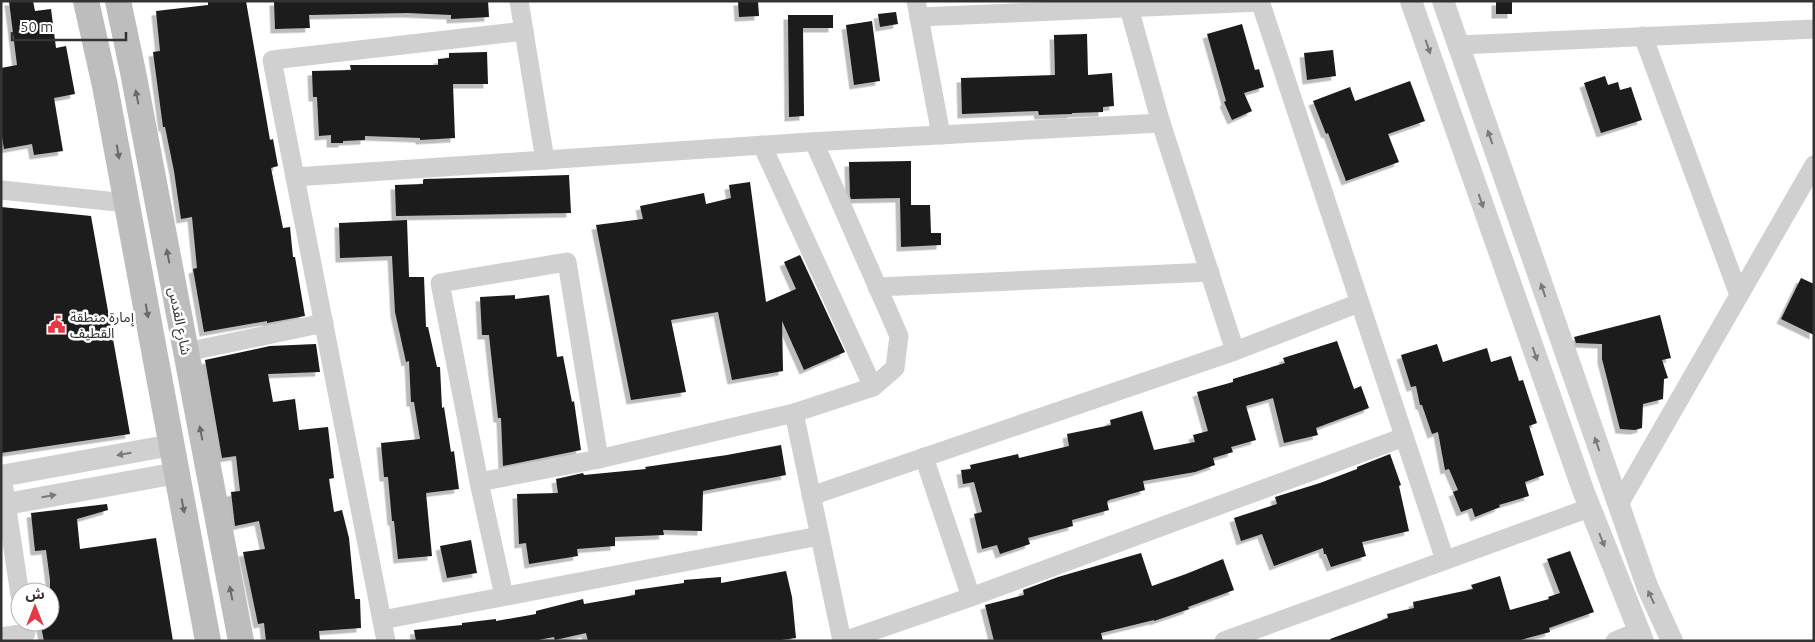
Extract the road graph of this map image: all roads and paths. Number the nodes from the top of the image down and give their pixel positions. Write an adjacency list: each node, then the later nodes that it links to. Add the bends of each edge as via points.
1 (86, 1): 21 (main road, one-way to 21)
2 (118, 1): 28 (main road, شارع القدس, one-way to 2)
3 (519, 1): 10 (street)
4 (1412, 1): 41 (street, one-way to 41)
5 (1443, 1): 12 (street)
6 (1260, 2): 7 (street); 25 (street)
7 (1129, 8): 8 (street); 13 (street)
8 (917, 9): 14 (street)
9 (1814, 29): 11 (street)
10 (524, 31): 17 (street); 18 (street, via 272,60)
11 (1643, 36): 12 (street); 24 (street)
12 (1458, 45): 40 (street, one-way to 12)
13 (1161, 123): 14 (street); 22 (street)
14 (941, 135): 15 (street)
15 (814, 142): 16 (street); 23 (street)
16 (762, 145): 17 (street); 29 (street)
17 (546, 160): 18 (street)
18 (295, 177): 26 (street)
19 (1811, 177): 24 (street)
20 (1, 190): 21 (street)
21 (127, 203): 32 (main road, one-way to 32)
22 (1210, 272): 23 (street); 27 (street)
23 (877, 287): 29 (street, via 899,336 895,368)
24 (1739, 295): 40 (street)
25 (1359, 303): 27 (street); 31 (street)
26 (324, 323): 28 (street); 47 (street)
27 (1235, 351): 33 (street)
28 (186, 352): 52 (main road, شارع القدس, one-way to 28)
29 (873, 387): 30 (street)
30 (794, 413): 34 (street); 38 (street)
31 (1404, 437): 43 (street); 46 (street)
32 (172, 445): 35 (main road); 36 (street, one-way to 36)
33 (924, 457): 38 (street); 46 (street)
34 (599, 459): 37 (street); 37 (street, via 567,262 440,283)
35 (177, 473): 39 (street, one-way to 35); 51 (main road, one-way to 51)
36 (2, 476): 39 (street)
37 (479, 482): 45 (street)
38 (811, 496): 42 (street)
39 (4, 504): 44 (street)
40 (1618, 506): 57 (street, one-way to 40, via 1646,586)
41 (1589, 508): 43 (street); 49 (street, one-way to 49)
42 (819, 536): 45 (street); 54 (street)
43 (1444, 560): 55 (street)
44 (18, 582)
45 (504, 596): 47 (street)
46 (971, 598): 54 (street)
47 (382, 620): 53 (street)
48 (26, 632): 50 (street)
49 (1641, 636): 56 (street)
50 (1, 637)
51 (208, 641)
52 (240, 641)
53 (386, 641)
54 (843, 641)
55 (1224, 641)
56 (1615, 641)
57 (1672, 641)

